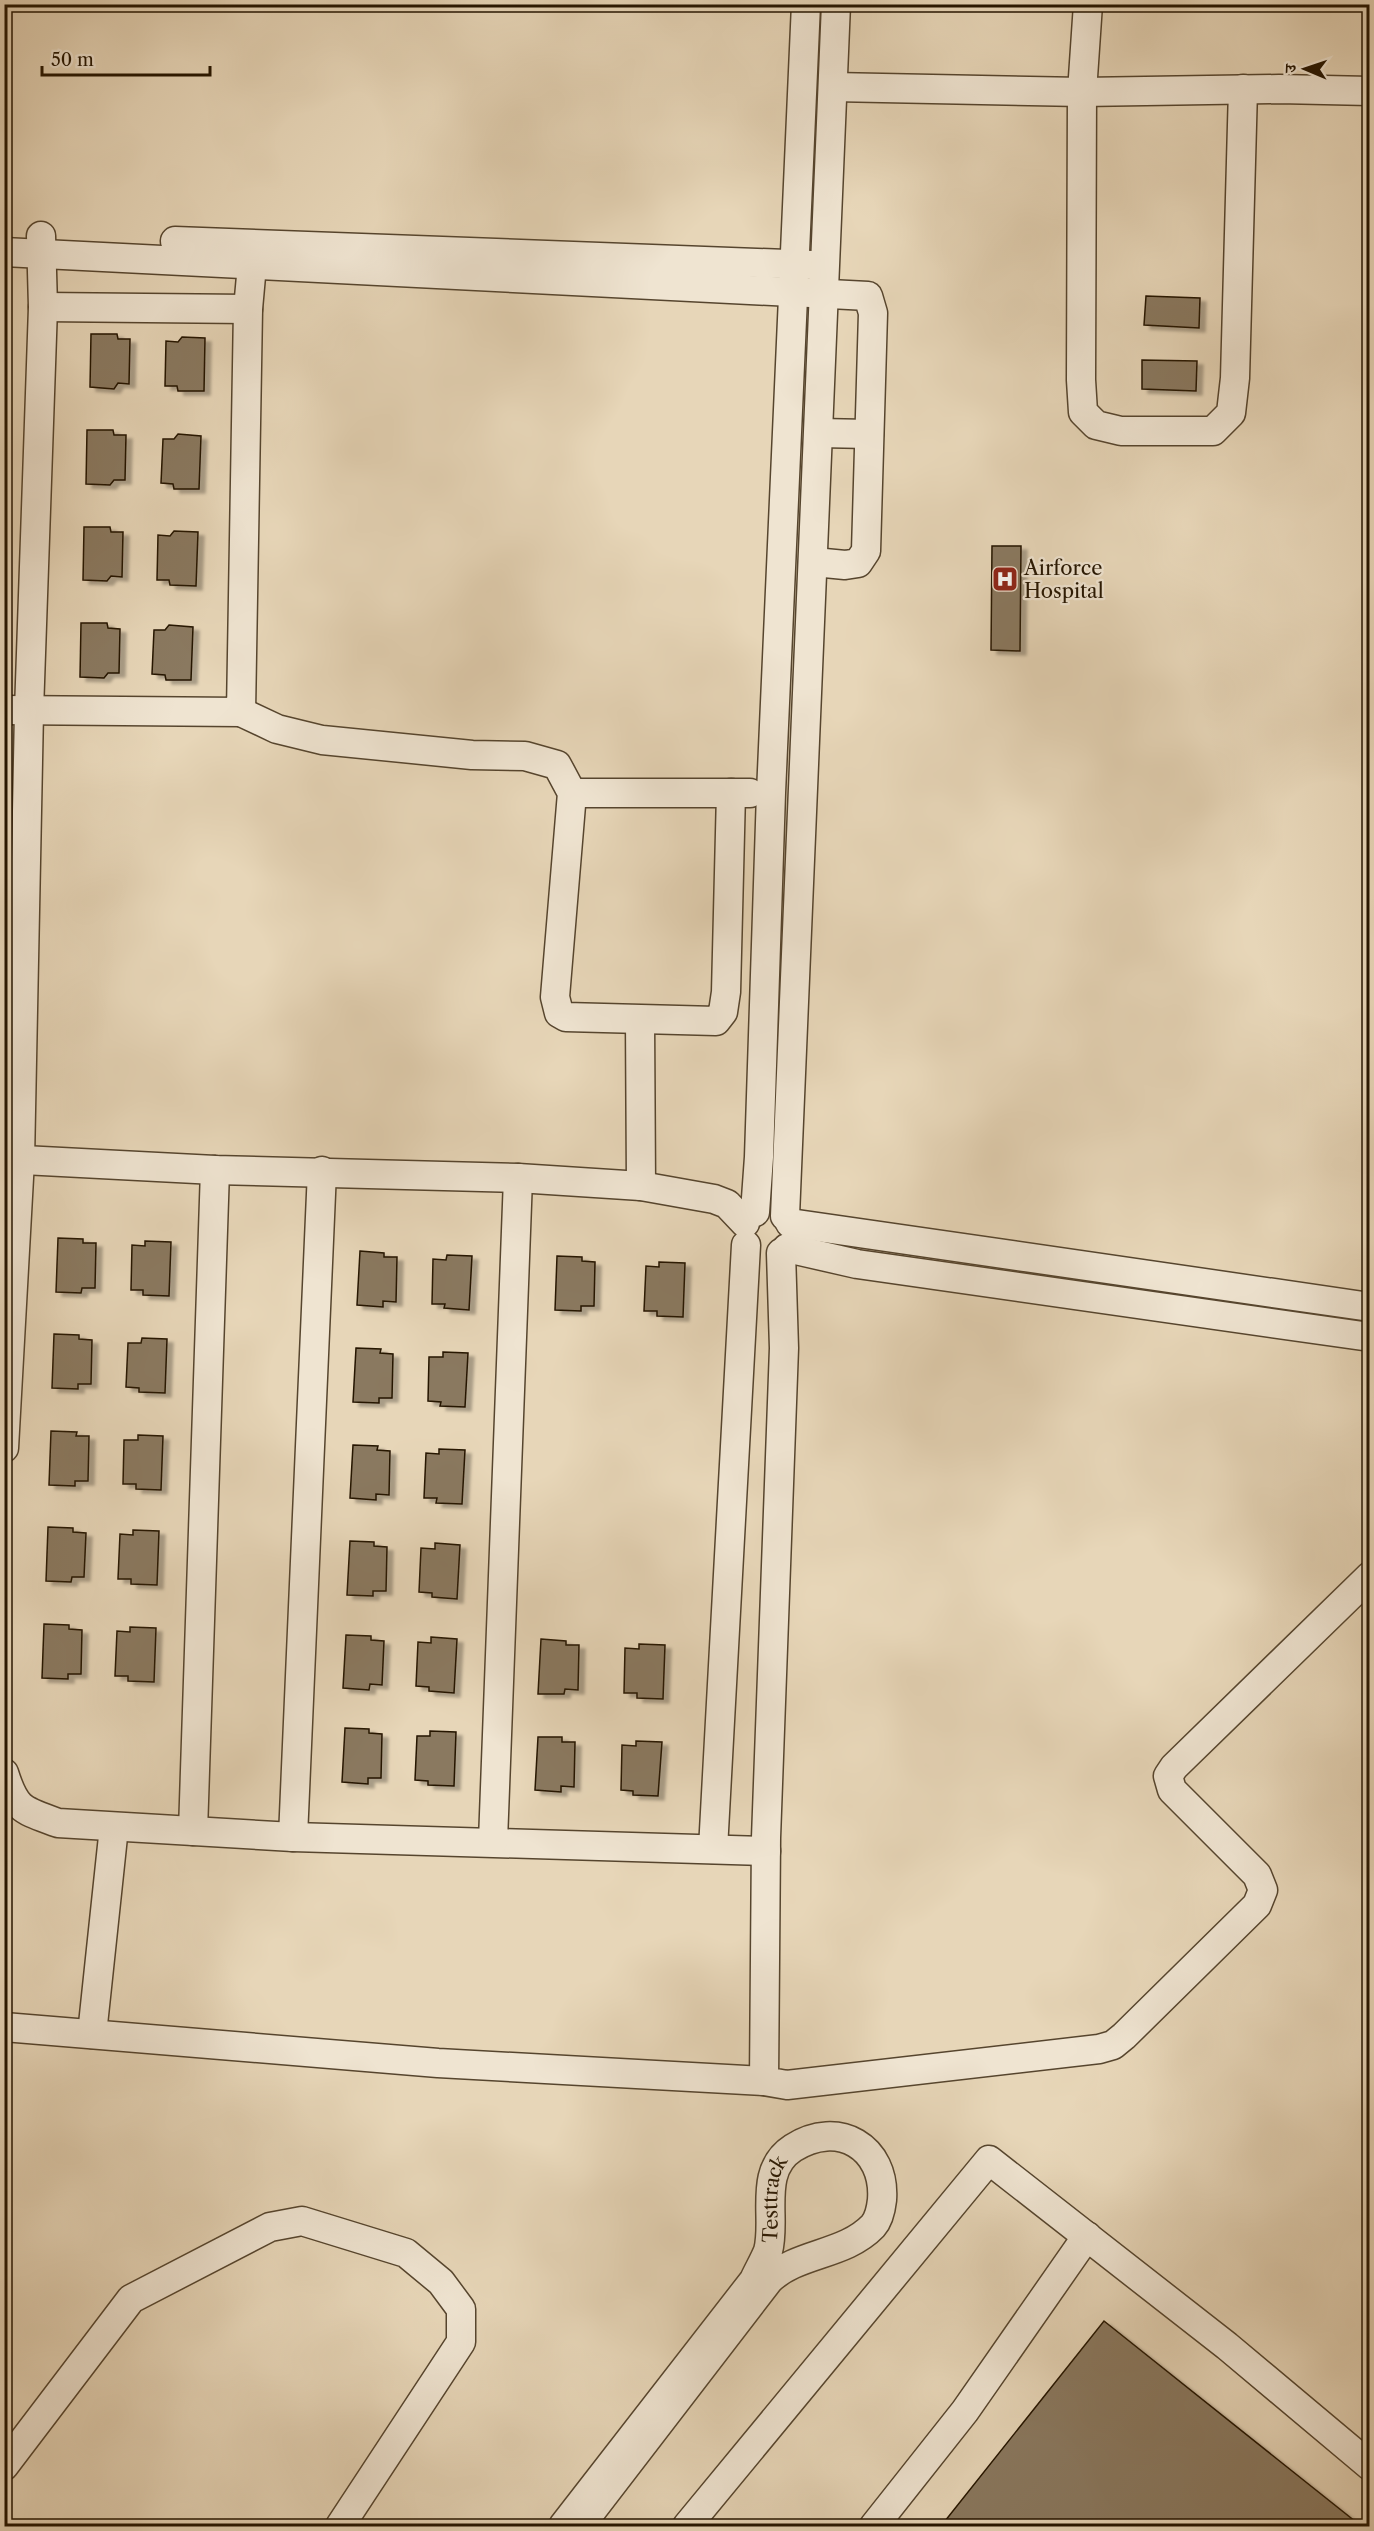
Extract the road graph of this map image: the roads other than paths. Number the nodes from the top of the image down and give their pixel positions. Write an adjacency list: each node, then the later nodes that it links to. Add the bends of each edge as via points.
1 (806, 4): 11 (street)
2 (836, 4): 4 (street)
3 (1088, 4): 7 (street)
4 (833, 87): 7 (street); 13 (street)
5 (1243, 89): 6 (street); 7 (street); 7 (street, via 1236,378 1231,413 1213,431 1121,431 1096,425 1083,412)
6 (1370, 91)
7 (1082, 92)
8 (4, 236): 9 (street)
9 (42, 245): 10 (street); 11 (street); 12 (street); 16 (street)
10 (4, 252)
11 (795, 264): 13 (street); 14 (street)
12 (252, 265): 14 (street); 17 (street)
13 (826, 266): 15 (street)
14 (793, 293): 15 (street); 25 (street)
15 (825, 294): 18 (street); 19 (street, via 868,296 873,312)
16 (43, 306): 17 (street); 21 (street)
17 (248, 309): 22 (street)
18 (819, 433): 19 (street); 20 (street)
19 (869, 434): 20 (street, via 866,551 858,563)
20 (813, 562): 26 (street)
21 (16, 710): 22 (street); 28 (street)
22 (241, 712): 23 (street, via 277,729 322,740 472,755 525,756 557,765)
23 (572, 793): 24 (street); 27 (street, via 555,997 559,1013 581,1019)
24 (731, 793): 25 (street); 27 (street, via 723,1012 716,1021)
25 (771, 793): 26 (street); 33 (street, via 759,1157)
26 (804, 794): 34 (street)
27 (640, 1020): 32 (street)
28 (12, 1160): 29 (street); 37 (street)
29 (215, 1170): 30 (street); 43 (street)
30 (322, 1171): 31 (street); 44 (street)
31 (518, 1178): 32 (street); 45 (street)
32 (641, 1186): 33 (street, via 714,1199 727,1204)
33 (749, 1227): 34 (street, via 771,1209); 34 (street, via 751,1251 765,1258); 46 (street)
34 (786, 1235): 35 (street); 36 (street, via 857,1264); 47 (street)
35 (1370, 1307)
36 (1370, 1337)
37 (4, 1448)
38 (1370, 1576): 50 (street, via 1168,1776 1172,1790 1257,1875 1263,1890 1257,1905 1124,2036 1099,2049 788,2085)
39 (4, 1773): 41 (street, via 12,1799 32,1815)
40 (4, 1820): 41 (street)
41 (53, 1822): 42 (street)
42 (114, 1827): 43 (street); 49 (street)
43 (194, 1831): 44 (street)
44 (293, 1837): 45 (street)
45 (493, 1841): 46 (street)
46 (713, 1848): 47 (street)
47 (766, 1851): 50 (street)
48 (4, 2027): 49 (street)
49 (92, 2034): 50 (street, via 438,2063)
50 (764, 2081)
51 (1087, 2236): 53 (street); 57 (street, via 989,2160); 58 (street, via 965,2411)
52 (4, 2466): 54 (street, via 131,2299 270,2227 302,2221 406,2253 441,2282 461,2309 461,2342)
53 (1370, 2466)
54 (340, 2526)
55 (563, 2526): 56 (street, Testtrack, via 754,2280 768,2250 770,2195 782,2159 792,2149 815,2139 846,2139 859,2145 870,2155 883,2181 881,2209 874,2224 852,2242 782,2268 769,2280)
56 (580, 2526)
57 (687, 2526)
58 (874, 2526)

